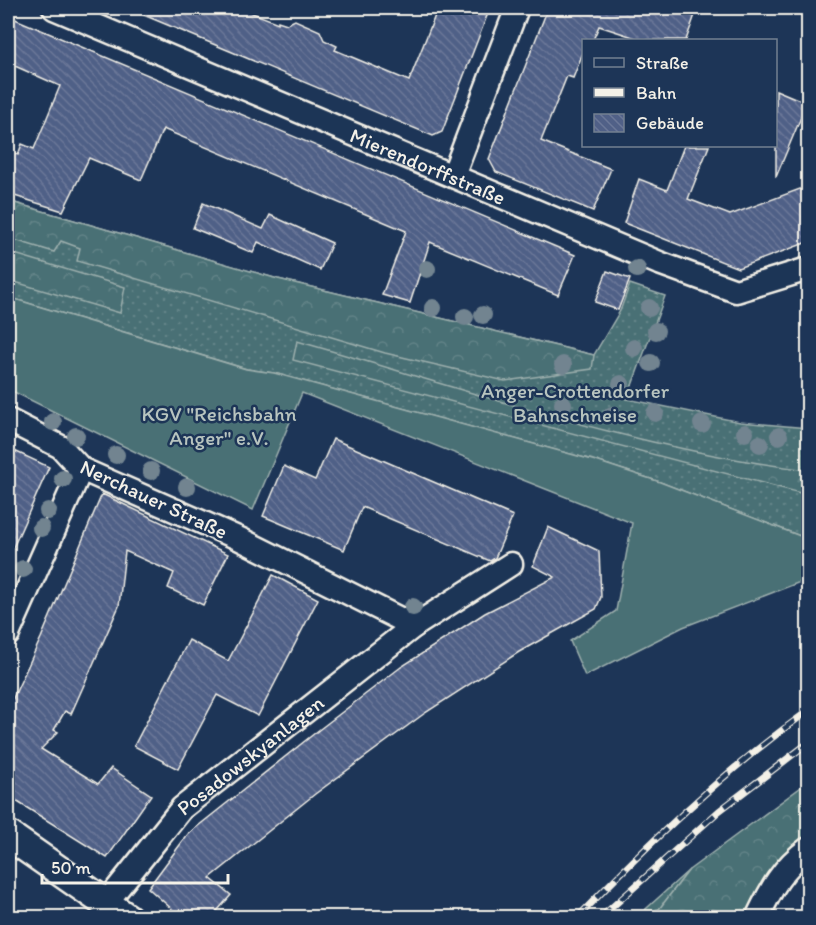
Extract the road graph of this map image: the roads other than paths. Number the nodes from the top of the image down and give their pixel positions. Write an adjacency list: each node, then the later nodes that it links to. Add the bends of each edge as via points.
1 (54, 8): 3 (street, Mierendorffstraße)
2 (517, 8): 3 (street)
3 (453, 176): 4 (street, Mierendorffstraße, via 659,263 736,291)
4 (808, 270)
5 (8, 420): 6 (street, Nerchauer Straße, via 61,447)
6 (81, 469): 8 (street, Nerchauer Straße, via 240,539); 9 (street)
7 (511, 564): 8 (street, Posadowskyanlagen)
8 (414, 626): 12 (street, Posadowskyanlagen, via 182,808)
9 (8, 634)
10 (8, 835): 12 (street)
11 (808, 849): 13 (street, via 787,865)
12 (117, 910)
13 (757, 918)

